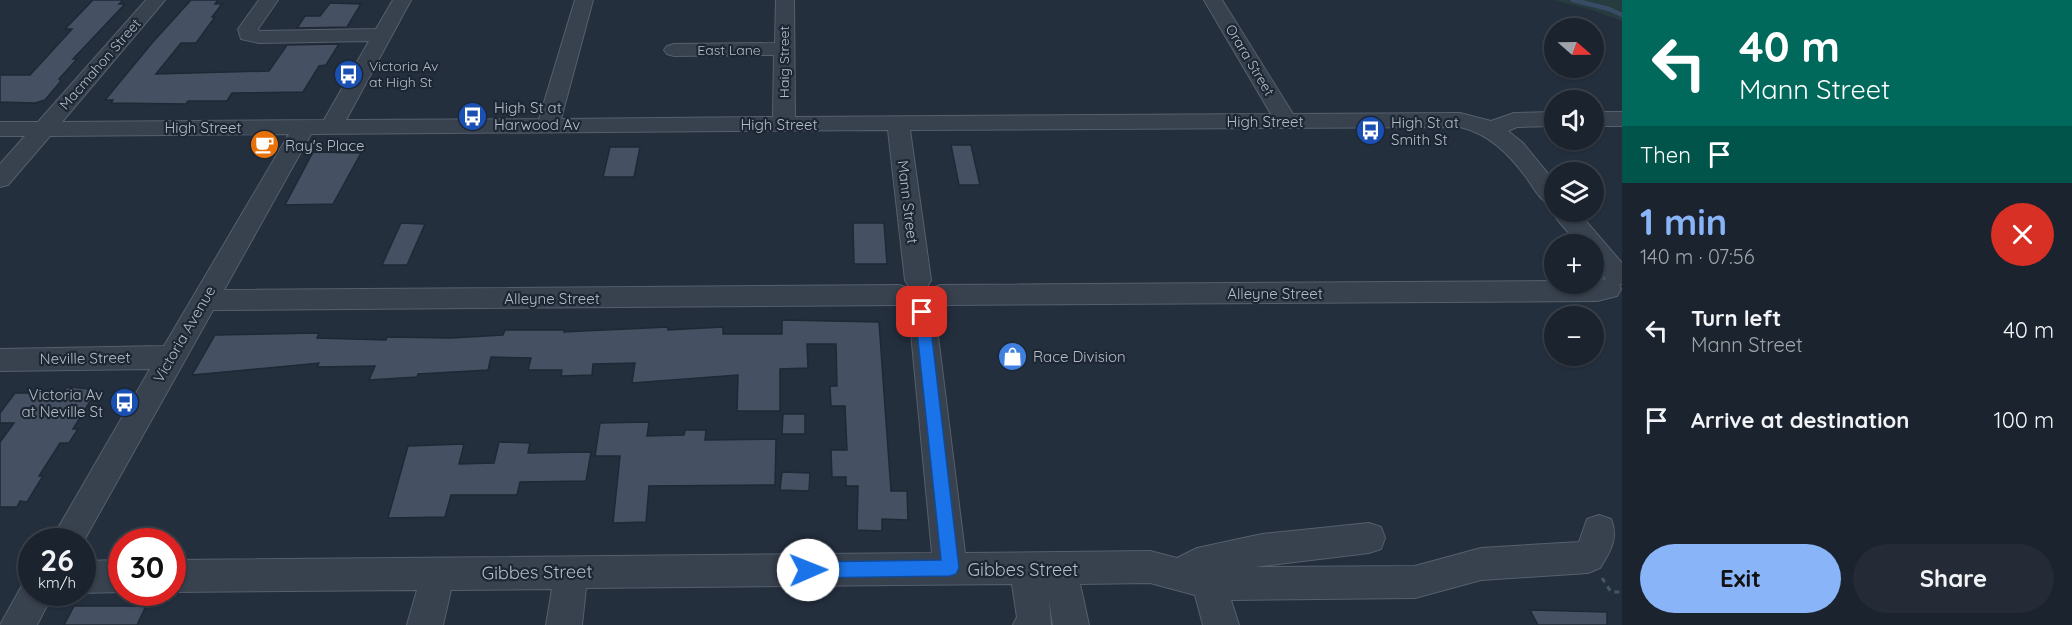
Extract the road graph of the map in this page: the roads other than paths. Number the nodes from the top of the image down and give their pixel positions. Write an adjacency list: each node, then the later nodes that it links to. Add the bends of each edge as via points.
1 (156, 0): 20 (street, Macmahon Street)
2 (269, 0): 7 (street, via 248,29 248,35)
3 (402, 0): 7 (street)
4 (584, 0): 16 (street)
5 (785, 0): 8 (street, Haig Street)
6 (1213, 0): 13 (street, Orara Street)
7 (383, 35): 17 (street)
8 (784, 49): 9 (street, East Lane); 15 (street, Haig Street)
9 (674, 50)
10 (1604, 119): 11 (street)
11 (1622, 119)
12 (1544, 120): 21 (street, via 1514,120)
13 (1286, 121): 14 (street, High Street); 21 (street, High Street, via 1460,120)
14 (898, 123): 15 (street, High Street); 28 (street, Mann Street)
15 (784, 124): 16 (street, High Street)
16 (548, 125): 17 (street, High Street)
17 (332, 126): 18 (street, High Street)
18 (304, 127): 20 (street, High Street); 29 (street, Victoria Avenue)
19 (0, 129): 20 (street, High Street)
20 (44, 129): 22 (street, Macmahon Street)
21 (1492, 129): 23 (street, via 1505,138)
22 (0, 178)
23 (1544, 186)
24 (1573, 222): 25 (street)
25 (1583, 234)
26 (1604, 265): 27 (street)
27 (1617, 286): 28 (street, Alleyne Street, via 1597,291)
28 (920, 296): 29 (street, Alleyne Street); 35 (street, Mann Street)
29 (205, 300): 30 (street, Victoria Avenue)
30 (170, 357): 31 (street, Neville Street); 32 (street, Victoria Avenue)
31 (0, 360)
32 (74, 528)
33 (1599, 530): 41 (street, Gibbes Street, via 1597,543 1588,556 1481,564 1415,582)
34 (1369, 538): 41 (street, via 1262,550 1197,564)
35 (950, 568): 36 (street, Gibbes Street); 38 (street, Gibbes Street)
36 (1027, 569): 37 (street, Gibbes Street); 46 (street, via 1035,622)
37 (1060, 569): 41 (street, Gibbes Street, via 1150,567); 47 (street)
38 (571, 572): 39 (street, Gibbes Street); 45 (street)
39 (438, 573): 40 (street, Gibbes Street); 44 (street)
40 (186, 576)
41 (1194, 579): 48 (street)
42 (28, 606): 43 (street)
43 (18, 625)
44 (425, 625)
45 (564, 625)
46 (1031, 625)
47 (1071, 625)
48 (1221, 625)

